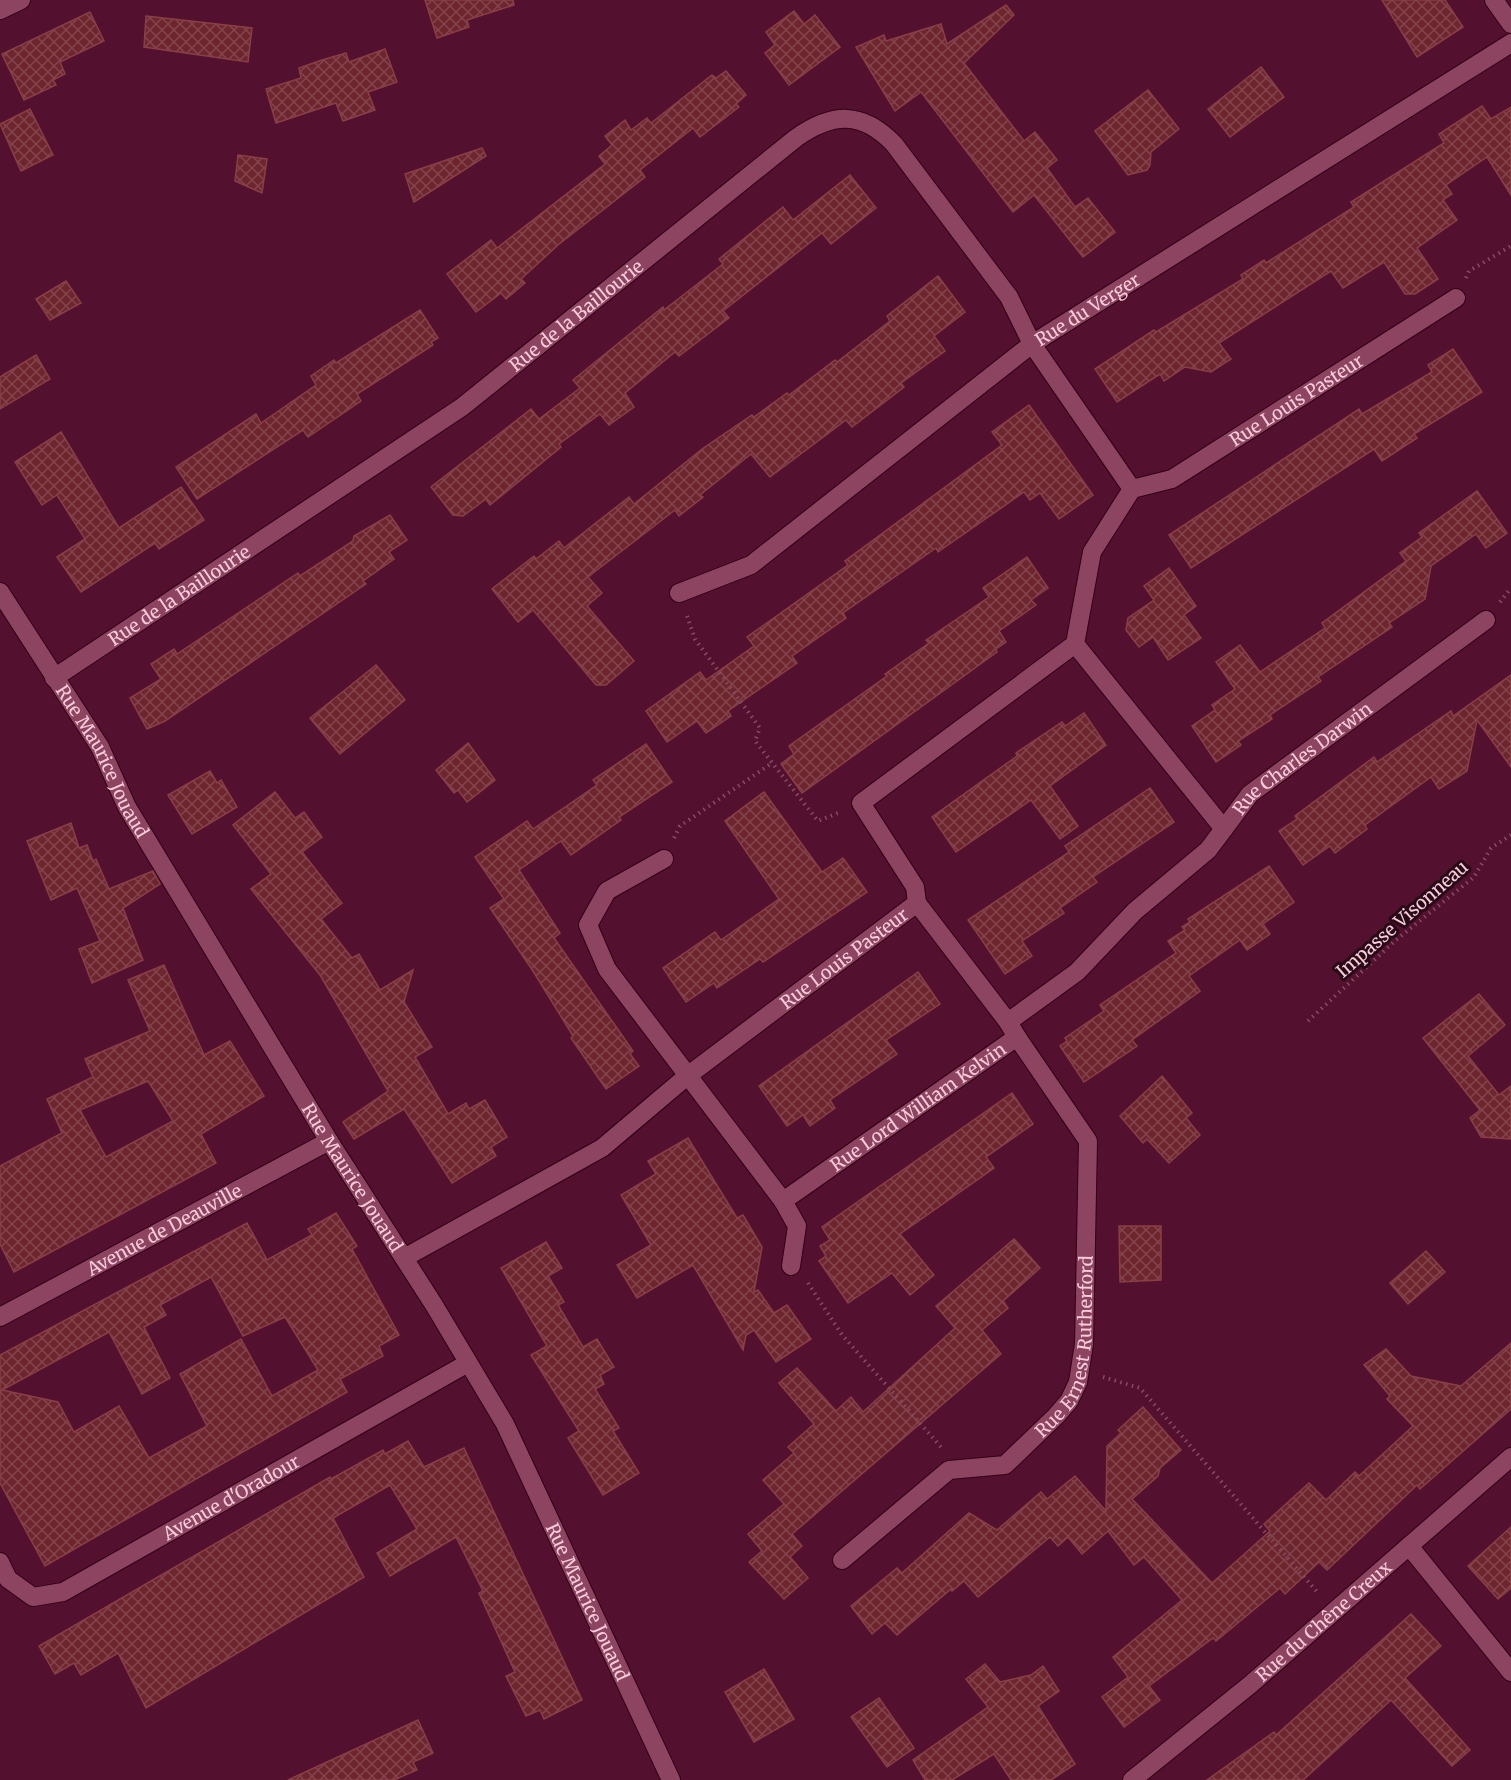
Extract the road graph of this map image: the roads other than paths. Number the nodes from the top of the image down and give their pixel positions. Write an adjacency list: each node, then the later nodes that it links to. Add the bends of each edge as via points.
1 (21, 0): 3 (street)
2 (1494, 0): 4 (street)
3 (0, 10)
4 (1511, 24)
5 (1511, 43): 7 (street, Rue du Verger)
6 (1456, 298): 8 (street, Rue Louis Pasteur, via 1172,479)
7 (1032, 344): 8 (street); 10 (street, Rue du Verger, via 751,565); 13 (street, Rue de la Baillourie, via 1010,297 894,144 876,127 863,122 828,120 796,138 462,406)
8 (1131, 489): 12 (street, via 1092,552)
9 (0, 592): 13 (street, Rue Maurice Jouaud)
10 (679, 593)
11 (1486, 620): 14 (street, Rue Charles Darwin, via 1250,794)
12 (1075, 644): 14 (street); 16 (street, Rue Louis Pasteur, via 861,803 915,887)
13 (54, 678): 20 (street, Rue Maurice Jouaud, via 100,747 127,807)
14 (1224, 829): 17 (street, Rue Charles Darwin, via 1208,849)
15 (664, 860): 19 (street, via 608,891 588,925 607,969)
16 (917, 903): 18 (street, Rue Ernest Rutherford); 19 (street, Rue Louis Pasteur)
17 (1135, 911): 18 (street, Rue Lord William Kelvin, via 1077,972)
18 (1012, 1030): 21 (street, Rue Lord William Kelvin); 28 (street, Rue Ernest Rutherford, via 1088,1141 1081,1370 1069,1401 1005,1466 949,1470)
19 (687, 1077): 21 (street); 22 (street, Rue Louis Pasteur, via 602,1148)
20 (329, 1141): 22 (street, Rue Maurice Jouaud); 24 (street, Avenue de Deauville)
21 (783, 1201): 23 (street, via 797,1226)
22 (404, 1258): 25 (street, Rue Maurice Jouaud)
23 (791, 1266)
24 (0, 1317)
25 (468, 1363): 29 (street, Avenue d'Oradour, via 63,1592 33,1597 8,1580); 31 (street, Rue Maurice Jouaud, via 505,1424)
26 (1511, 1457): 27 (street, Rue du Chêne Creux)
27 (1409, 1546): 30 (street); 32 (street, Rue du Chêne Creux, via 1251,1684)
28 (842, 1560)
29 (0, 1562)
30 (1511, 1672)
31 (671, 1780)
32 (1132, 1780)

